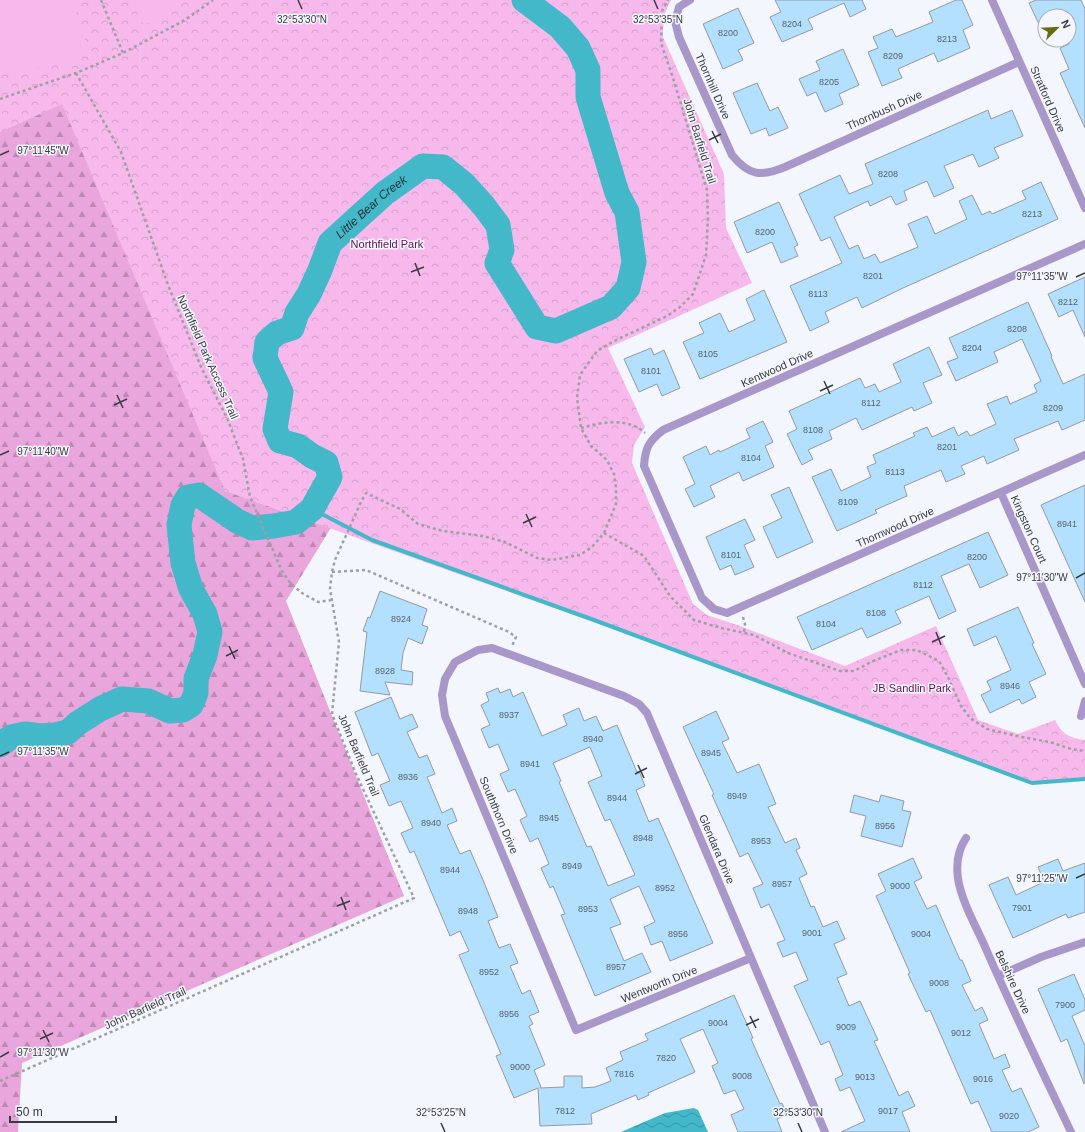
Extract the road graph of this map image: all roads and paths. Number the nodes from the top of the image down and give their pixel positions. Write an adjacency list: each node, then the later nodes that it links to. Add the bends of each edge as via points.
1 (101, 0): 6 (path)
2 (213, 0): 6 (path, via 185,20)
3 (668, 0): 13 (path, John Barfield Trail, via 662,11 661,43 707,190 706,255 692,294 680,307 597,351 580,375 577,398)
4 (690, 0): 10 (street, Thornhill Drive, via 679,7 675,21 679,37 732,155 741,166)
5 (992, 0): 7 (street, Stratford Drive)
6 (123, 53): 8 (path)
7 (1019, 62): 10 (street, Thornbush Drive, via 771,173); 11 (street, Stratford Drive)
8 (76, 73): 9 (path); 19 (path, Northfield Park Access Trail, via 121,152 168,285 201,367 244,459 250,497 282,571 291,584 302,593 318,602)
9 (0, 99)
10 (756, 173)
11 (1085, 208)
12 (1085, 244): 14 (street, Kentwood Drive, via 663,430)
13 (581, 428): 14 (path, via 611,421 625,423 639,427); 17 (path, John Barfield Trail, via 591,446 607,460 614,474 616,504)
14 (651, 440): 20 (street, Thornwood Drive, via 645,454 644,466 702,598 714,609 728,613)
15 (1085, 455): 16 (street, Thornwood Drive)
16 (1001, 493): 20 (street, Thornwood Drive); 23 (street, Kingston Court)
17 (604, 533): 18 (path, John Barfield Trail, via 592,547 580,554 552,560 538,558 504,542 483,536 443,531 418,524 400,509 366,493 334,560); 21 (path, via 644,556 670,596 694,620)
18 (332, 572): 19 (path, John Barfield Trail); 22 (path, via 366,570 509,632 516,637)
19 (332, 600): 32 (path, John Barfield Trail, via 339,642 332,714 356,774 414,898)
20 (740, 609): 21 (path, via 745,624)
21 (744, 633): 26 (path, via 788,653 840,671 854,672 901,650 917,650 939,661 961,706 970,718 987,729)
22 (509, 655): 29 (street, Glendara Drive, via 624,696 639,704 647,714); 31 (street, Souththorn Drive, via 492,648 478,650 455,662 445,679 442,695 446,716)
23 (1085, 684)
24 (1085, 700): 25 (street)
25 (1081, 716)
26 (1085, 750)
27 (966, 838): 30 (street, Belshire Drive, via 960,848 958,878 962,894)
28 (1085, 942): 30 (street, via 1041,957)
29 (751, 958): 31 (street, Wentworth Drive); 33 (street, Glendara Drive)
30 (998, 976): 34 (street, Belshire Drive)
31 (576, 1030)
32 (0, 1081)
33 (825, 1132)
34 (1071, 1132)

